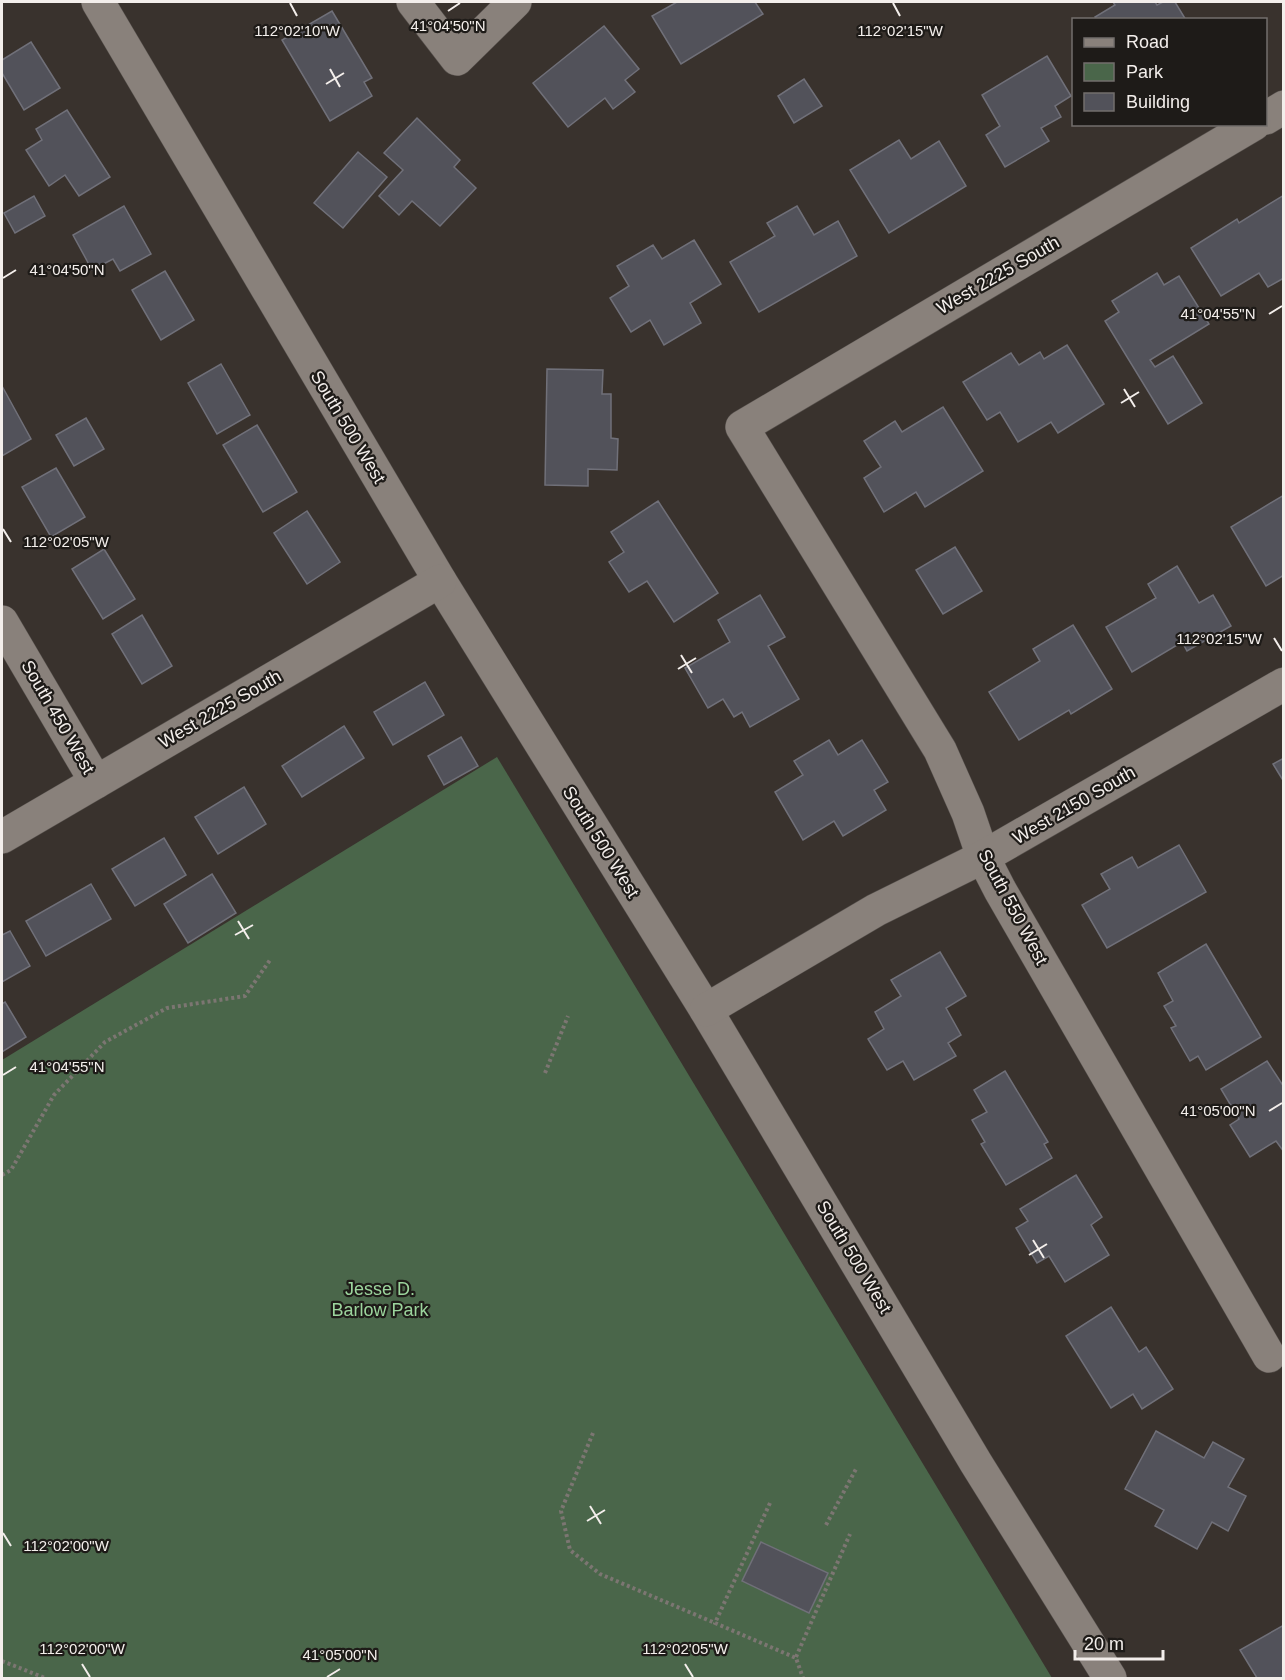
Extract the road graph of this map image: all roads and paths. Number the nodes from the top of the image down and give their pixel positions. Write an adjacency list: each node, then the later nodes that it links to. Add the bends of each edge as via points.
1 (98, 2): 8 (street, South 500 West)
2 (413, 2): 3 (street, via 457,59)
3 (515, 2)
4 (1284, 107): 5 (street)
5 (1267, 117)
6 (1251, 126): 7 (street, West 2225 South)
7 (742, 427): 13 (street, South 550 West, via 940,750)
8 (440, 581): 11 (street, West 2225 South); 15 (street, South 500 West)
9 (2, 622): 11 (street, South 450 West)
10 (1284, 684): 13 (street, West 2150 South)
11 (96, 782): 12 (street, West 2225 South)
12 (2, 837)
13 (983, 858): 15 (street, West 2150 South, via 876,910); 19 (street, South 550 West)
14 (270, 960): 18 (path, via 245,996 168,1008 105,1042 54,1095 11,1170)
15 (706, 1010): 30 (street, South 500 West, via 976,1463)
16 (568, 1016): 17 (path)
17 (545, 1073)
18 (2, 1175)
19 (1269, 1356)
20 (593, 1433): 25 (path, via 561,1511 570,1550 600,1574)
21 (856, 1469): 23 (path)
22 (770, 1503): 25 (path)
23 (826, 1525)
24 (850, 1534): 26 (path)
25 (715, 1623): 26 (path)
26 (796, 1658): 29 (path)
27 (2, 1661): 28 (path)
28 (45, 1678)
29 (803, 1678)
30 (1110, 1678)

